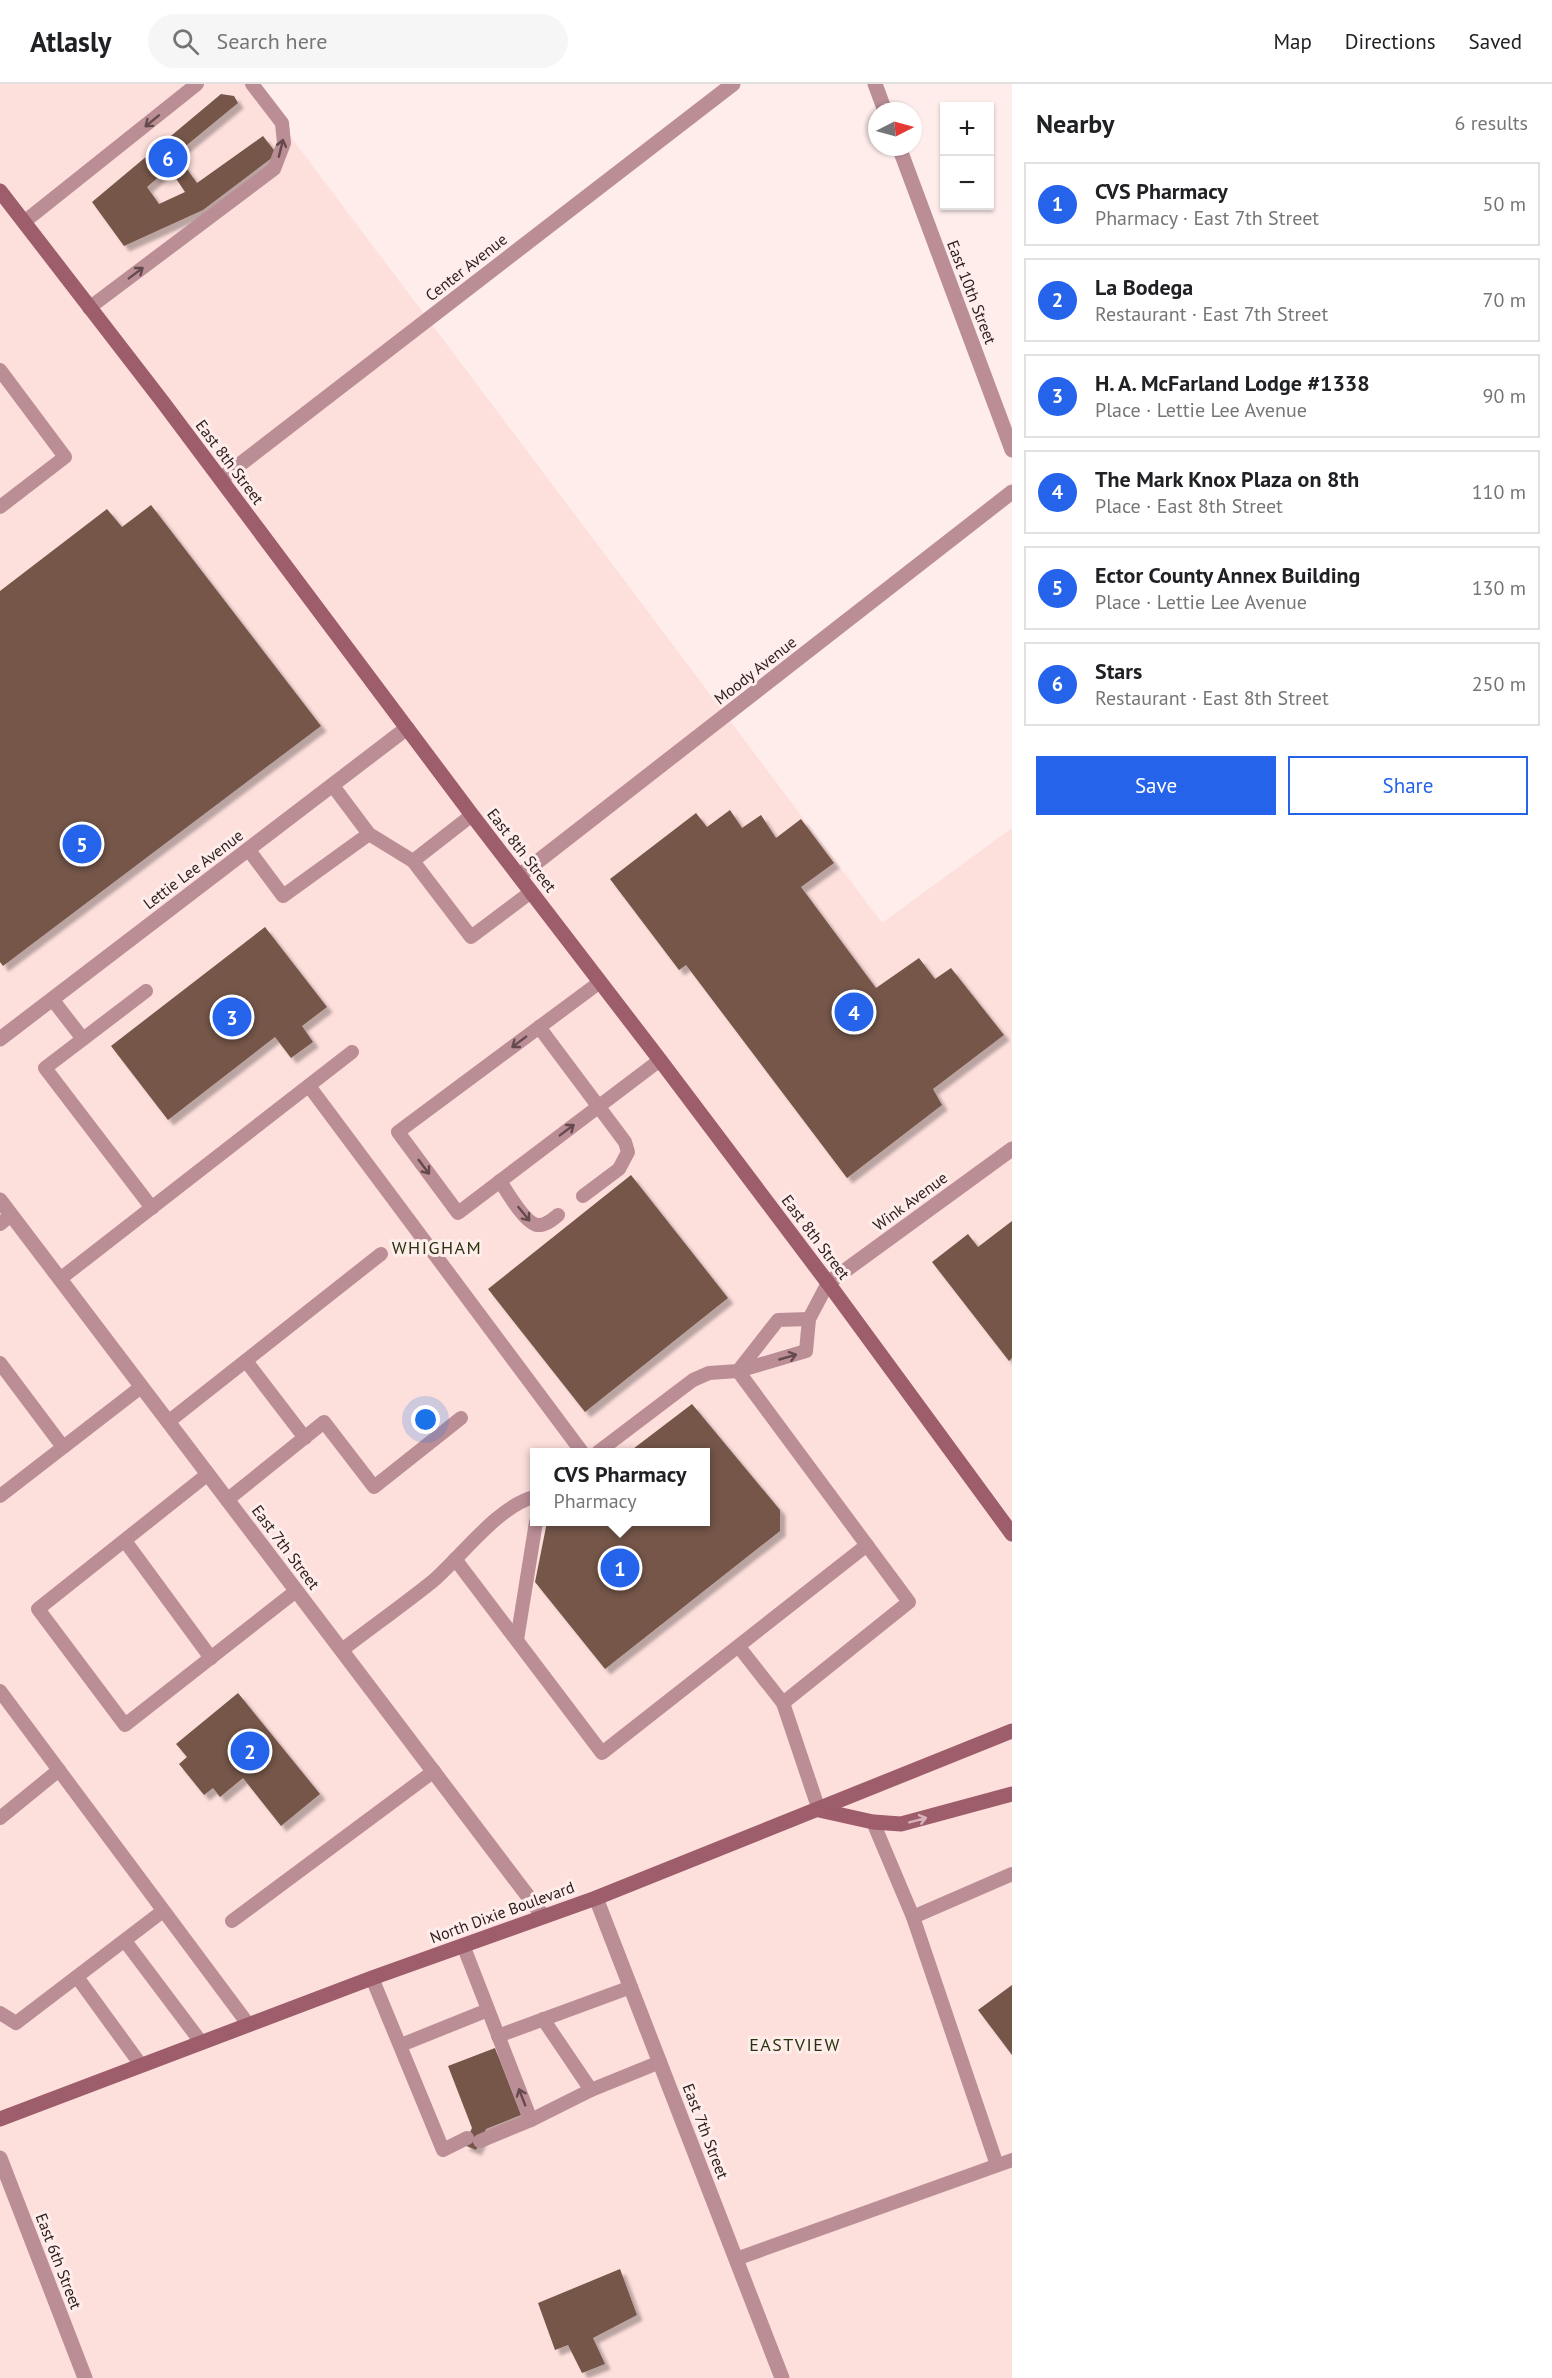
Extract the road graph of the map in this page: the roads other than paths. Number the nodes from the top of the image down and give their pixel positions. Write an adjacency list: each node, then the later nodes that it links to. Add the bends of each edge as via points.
1 (197, 84): 8 (lane, one-way to 8)
2 (252, 84): 9 (lane, one-way to 2, via 274,169 284,143 282,123)
3 (733, 84): 12 (street, Center Avenue)
4 (875, 84): 5 (street)
5 (882, 102)
6 (901, 156): 11 (street, East 10th Street)
7 (0, 191): 8 (main road, East 8th Street)
8 (24, 222): 9 (main road, East 8th Street)
9 (89, 308): 12 (main road, East 8th Street)
10 (0, 370): 14 (lane, via 65,457)
11 (1012, 450)
12 (221, 479): 15 (main road, East 8th Street)
13 (1012, 492): 21 (street, Moody Avenue)
14 (0, 507)
15 (407, 728): 16 (street, Lettie Lee Avenue); 17 (main road, East 8th Street)
16 (333, 786): 18 (lane); 19 (street, Lettie Lee Avenue)
17 (472, 815): 20 (lane); 21 (main road, East 8th Street)
18 (369, 834): 19 (lane, via 283,896); 20 (lane)
19 (248, 849): 25 (street, Lettie Lee Avenue)
20 (413, 861): 22 (lane, via 471,937)
21 (519, 876): 22 (main road, East 8th Street)
22 (531, 892): 23 (main road, East 8th Street)
23 (600, 982): 26 (lane); 30 (main road, East 8th Street)
24 (146, 991): 28 (lane)
25 (52, 999): 27 (street, Lettie Lee Avenue); 28 (lane)
26 (539, 1027): 32 (lane); 34 (lane, one-way to 34, via 398,1132 458,1213)
27 (1, 1035)
28 (83, 1039): 37 (lane, via 45,1068)
29 (352, 1052): 31 (lane)
30 (660, 1060): 32 (lane); 42 (main road, East 8th Street)
31 (309, 1086): 37 (lane); 52 (lane)
32 (599, 1107): 34 (lane, one-way to 32); 35 (lane, via 628,1152 619,1169)
33 (1012, 1149): 42 (street, Wink Avenue)
34 (500, 1181): 38 (lane, one-way to 38, via 528,1221 537,1226)
35 (583, 1196)
36 (0, 1200): 39 (street, East 7th Street)
37 (152, 1208): 41 (lane)
38 (558, 1215)
39 (6, 1220): 41 (street, East 7th Street)
40 (381, 1254): 44 (lane)
41 (60, 1279): 47 (street, East 7th Street)
42 (828, 1283): 43 (lane); 59 (main road, East 8th Street)
43 (809, 1319): 46 (lane, via 778,1320); 46 (lane, one-way to 43, via 806,1351)
44 (246, 1360): 49 (lane); 50 (lane)
45 (0, 1363): 51 (lane)
46 (738, 1371): 53 (lane, via 709,1373 693,1380); 61 (lane)
47 (141, 1387): 49 (street, East 7th Street); 51 (lane)
48 (461, 1418): 50 (lane, via 374,1487 324,1422)
49 (168, 1422): 54 (street, East 7th Street)
50 (304, 1438): 57 (lane)
51 (63, 1447): 55 (lane)
52 (579, 1448)
53 (603, 1448)
54 (208, 1474): 57 (street, East 7th Street); 60 (lane)
55 (0, 1496)
56 (530, 1498): 62 (lane, via 480,1532)
57 (227, 1500): 63 (street, East 7th Street)
58 (535, 1526): 64 (lane)
59 (1012, 1534)
60 (124, 1541): 67 (lane); 67 (lane, via 38,1609 125,1725)
61 (867, 1545): 65 (lane); 69 (lane, via 909,1602)
62 (455, 1559): 64 (lane); 66 (lane)
63 (296, 1591): 66 (street, East 7th Street); 67 (lane)
64 (517, 1641): 65 (lane, via 602,1753)
65 (739, 1647): 69 (lane)
66 (342, 1650): 72 (street, East 7th Street)
67 (211, 1658)
68 (0, 1691): 71 (lane)
69 (783, 1703): 74 (lane)
70 (1012, 1731): 74 (main road, North Dixie Boulevard)
71 (59, 1770): 75 (lane); 79 (lane)
72 (434, 1771): 80 (street, East 7th Street); 82 (lane)
73 (1012, 1794): 76 (main road, one-way to 73, via 901,1824)
74 (819, 1810): 76 (main road); 78 (main road, North Dixie Boulevard)
75 (0, 1818)
76 (873, 1822): 81 (lane)
77 (1012, 1874): 81 (lane)
78 (596, 1898): 80 (main road, North Dixie Boulevard); 87 (street, East 7th Street)
79 (163, 1911): 83 (lane); 91 (lane)
80 (543, 1916): 84 (main road, North Dixie Boulevard)
81 (914, 1917): 102 (lane)
82 (232, 1920)
83 (125, 1941): 85 (lane); 93 (lane)
84 (463, 1945): 86 (main road, North Dixie Boulevard); 88 (lane)
85 (77, 1977): 89 (lane, via 16,2023); 96 (lane)
86 (372, 1978): 91 (main road, North Dixie Boulevard); 94 (lane)
87 (631, 1987): 90 (lane); 95 (street, East 7th Street)
88 (488, 2010): 92 (lane); 94 (lane)
89 (0, 2013)
90 (543, 2019): 92 (lane); 97 (lane)
91 (248, 2024): 93 (main road, North Dixie Boulevard)
92 (498, 2036): 99 (lane, one-way to 92)
93 (201, 2042): 96 (main road, North Dixie Boulevard)
94 (401, 2045): 99 (lane, via 443,2150)
95 (660, 2062): 97 (lane); 103 (street, East 7th Street)
96 (141, 2065): 98 (main road, North Dixie Boulevard)
97 (591, 2090): 99 (lane)
98 (0, 2119)
99 (531, 2120)
100 (0, 2158): 104 (street, East 6th Street)
101 (1012, 2160): 102 (lane)
102 (997, 2165): 103 (lane)
103 (736, 2259): 105 (street, East 7th Street)
104 (85, 2378)
105 (782, 2378)

